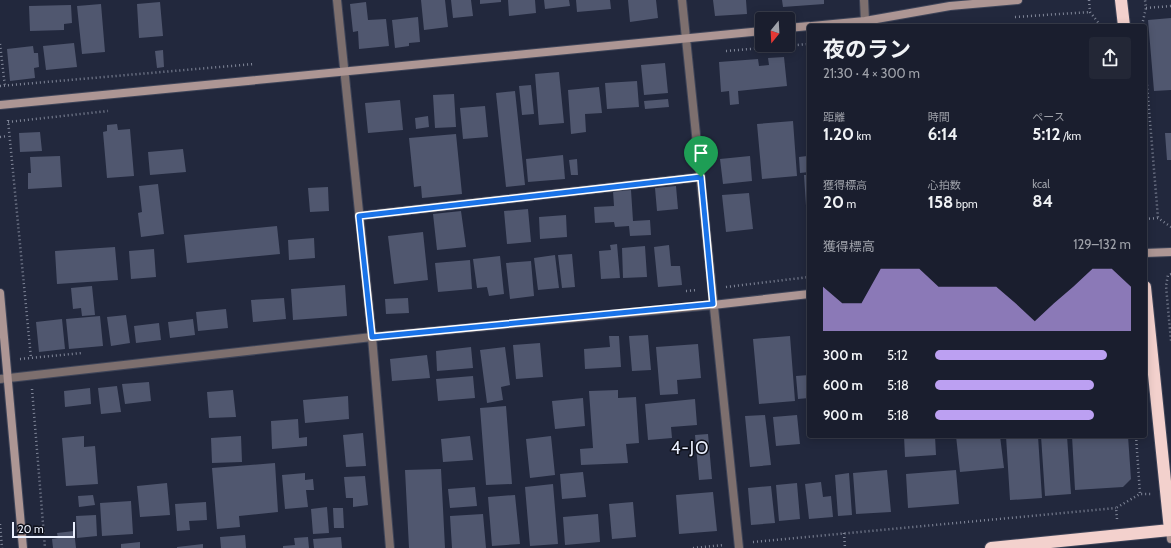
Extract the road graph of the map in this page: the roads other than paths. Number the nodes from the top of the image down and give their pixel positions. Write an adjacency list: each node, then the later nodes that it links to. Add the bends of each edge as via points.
1 (337, 0): 13 (street)
2 (682, 0): 12 (street)
3 (864, 0): 6 (street)
4 (1018, 0): 6 (street, via 950,6)
5 (1121, 0): 8 (highway)
6 (865, 21): 7 (street)
7 (833, 24)
8 (1124, 24)
9 (807, 26): 10 (street)
10 (795, 27)
11 (755, 32): 12 (street)
12 (686, 39): 13 (street); 15 (street)
13 (344, 71): 14 (street); 16 (street)
14 (3, 105)
15 (701, 177): 16 (street); 21 (street)
16 (359, 216): 23 (street)
17 (1171, 252): 18 (street)
18 (1147, 253)
19 (0, 292): 25 (street)
20 (807, 294): 21 (street)
21 (713, 304): 23 (street); 27 (street)
22 (1147, 322): 24 (highway)
23 (372, 337): 25 (street); 29 (street)
24 (1148, 340): 26 (highway)
25 (4, 378): 28 (street)
26 (1170, 535): 30 (highway)
27 (738, 546)
28 (23, 548)
29 (390, 548)
30 (991, 548)

